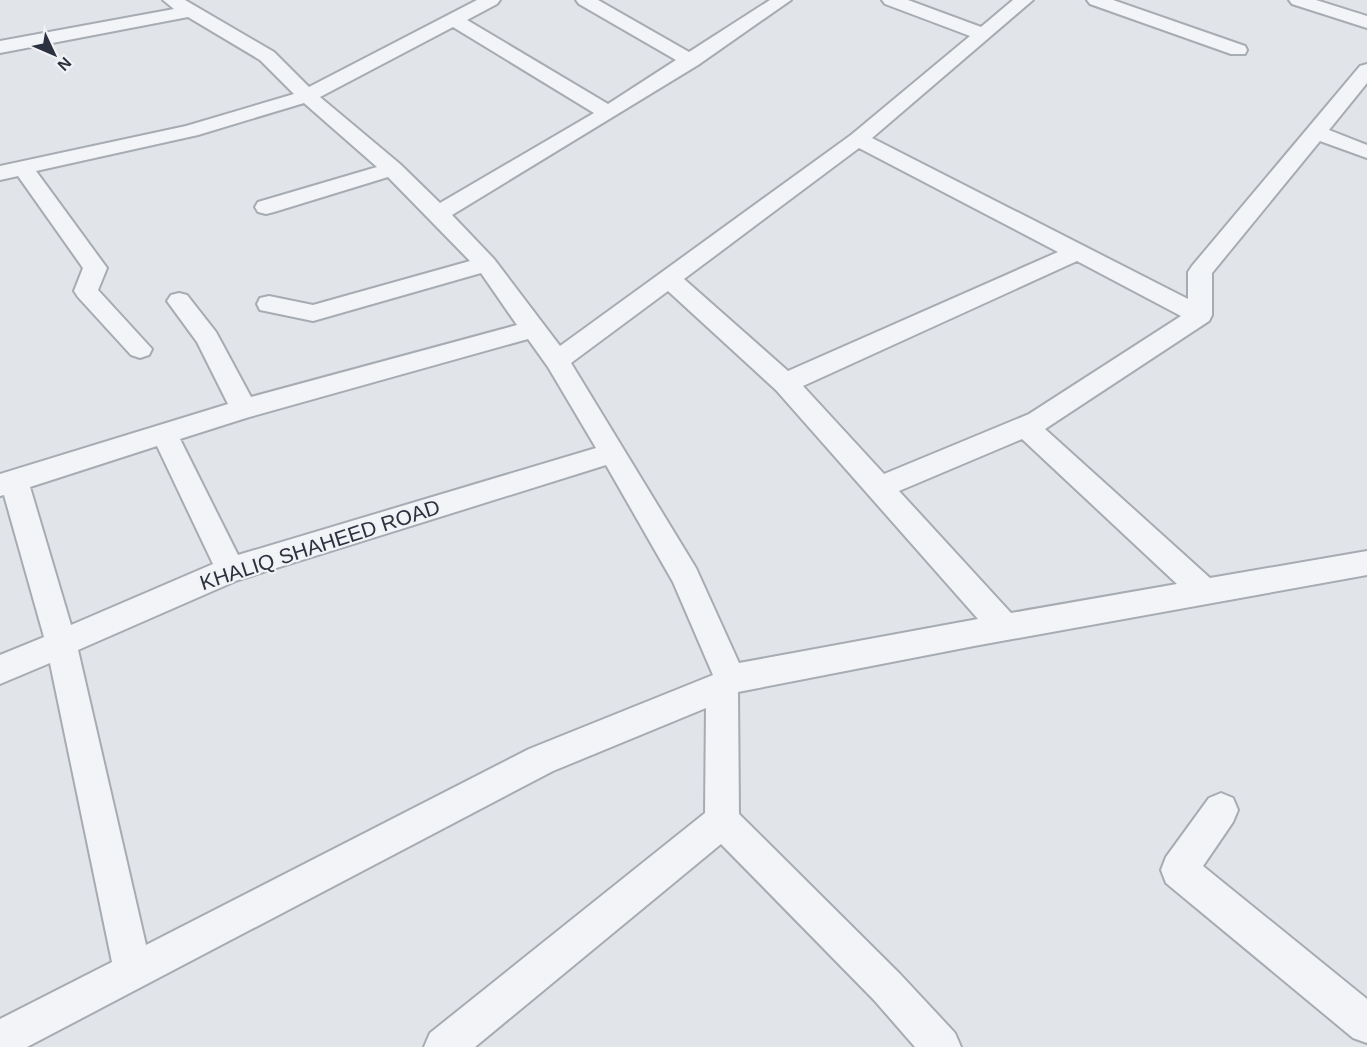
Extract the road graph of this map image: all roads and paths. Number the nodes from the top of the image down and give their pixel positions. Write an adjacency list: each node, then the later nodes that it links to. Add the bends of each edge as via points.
1 (585, 0): 15 (street)
2 (782, 0): 15 (street)
3 (891, 0): 12 (street)
4 (1024, 0): 12 (street)
5 (1096, 0): 9 (street)
6 (1298, 0): 11 (street)
7 (484, 1): 10 (street)
8 (182, 5): 13 (street); 17 (street, via 267,56)
9 (1138, 6): 14 (street)
10 (452, 19): 17 (street); 18 (street)
11 (1367, 22)
12 (983, 34): 20 (street)
13 (0, 46)
14 (1238, 50)
15 (692, 61): 18 (street)
16 (1367, 70): 19 (street)
17 (307, 96): 22 (street, via 191,131); 23 (street)
18 (608, 113): 26 (street)
19 (1316, 132): 21 (street); 32 (street, via 1200,272)
20 (858, 139): 27 (street); 29 (street)
21 (1367, 152)
22 (23, 168): 24 (street); 34 (street, via 95,268 86,291)
23 (392, 169): 25 (street); 26 (street)
24 (0, 173)
25 (266, 207)
26 (437, 214): 28 (street)
27 (1078, 252): 32 (street); 36 (street)
28 (486, 264): 31 (street, via 313,313); 33 (street)
29 (668, 278): 35 (street); 36 (street)
30 (179, 301): 37 (street, via 207,338)
31 (269, 304)
32 (1200, 315): 38 (street)
33 (532, 329): 35 (street); 37 (street)
34 (140, 349)
35 (557, 361): 40 (street)
36 (785, 383): 42 (street)
37 (244, 409): 39 (street)
38 (1025, 426): 42 (street); 45 (street)
39 (164, 434): 41 (street); 44 (street)
40 (613, 453): 44 (street, KHALIQ SHAHEED ROAD); 49 (street, via 686,577)
41 (7, 483): 47 (street)
42 (879, 488): 46 (street)
43 (1367, 563): 45 (street)
44 (230, 570): 47 (street, KHALIQ SHAHEED ROAD)
45 (1205, 592): 46 (street)
46 (1004, 627): 49 (street)
47 (61, 643): 48 (street, KHALIQ SHAHEED ROAD); 52 (street)
48 (0, 670)
49 (726, 683): 51 (street); 52 (street, via 540,760)
50 (1221, 810): 53 (street, via 1179,870)
51 (722, 821): 55 (street, via 887,987); 56 (street)
52 (133, 972): 54 (street)
53 (1367, 1024)
54 (0, 1040)
55 (935, 1045)
56 (444, 1047)

